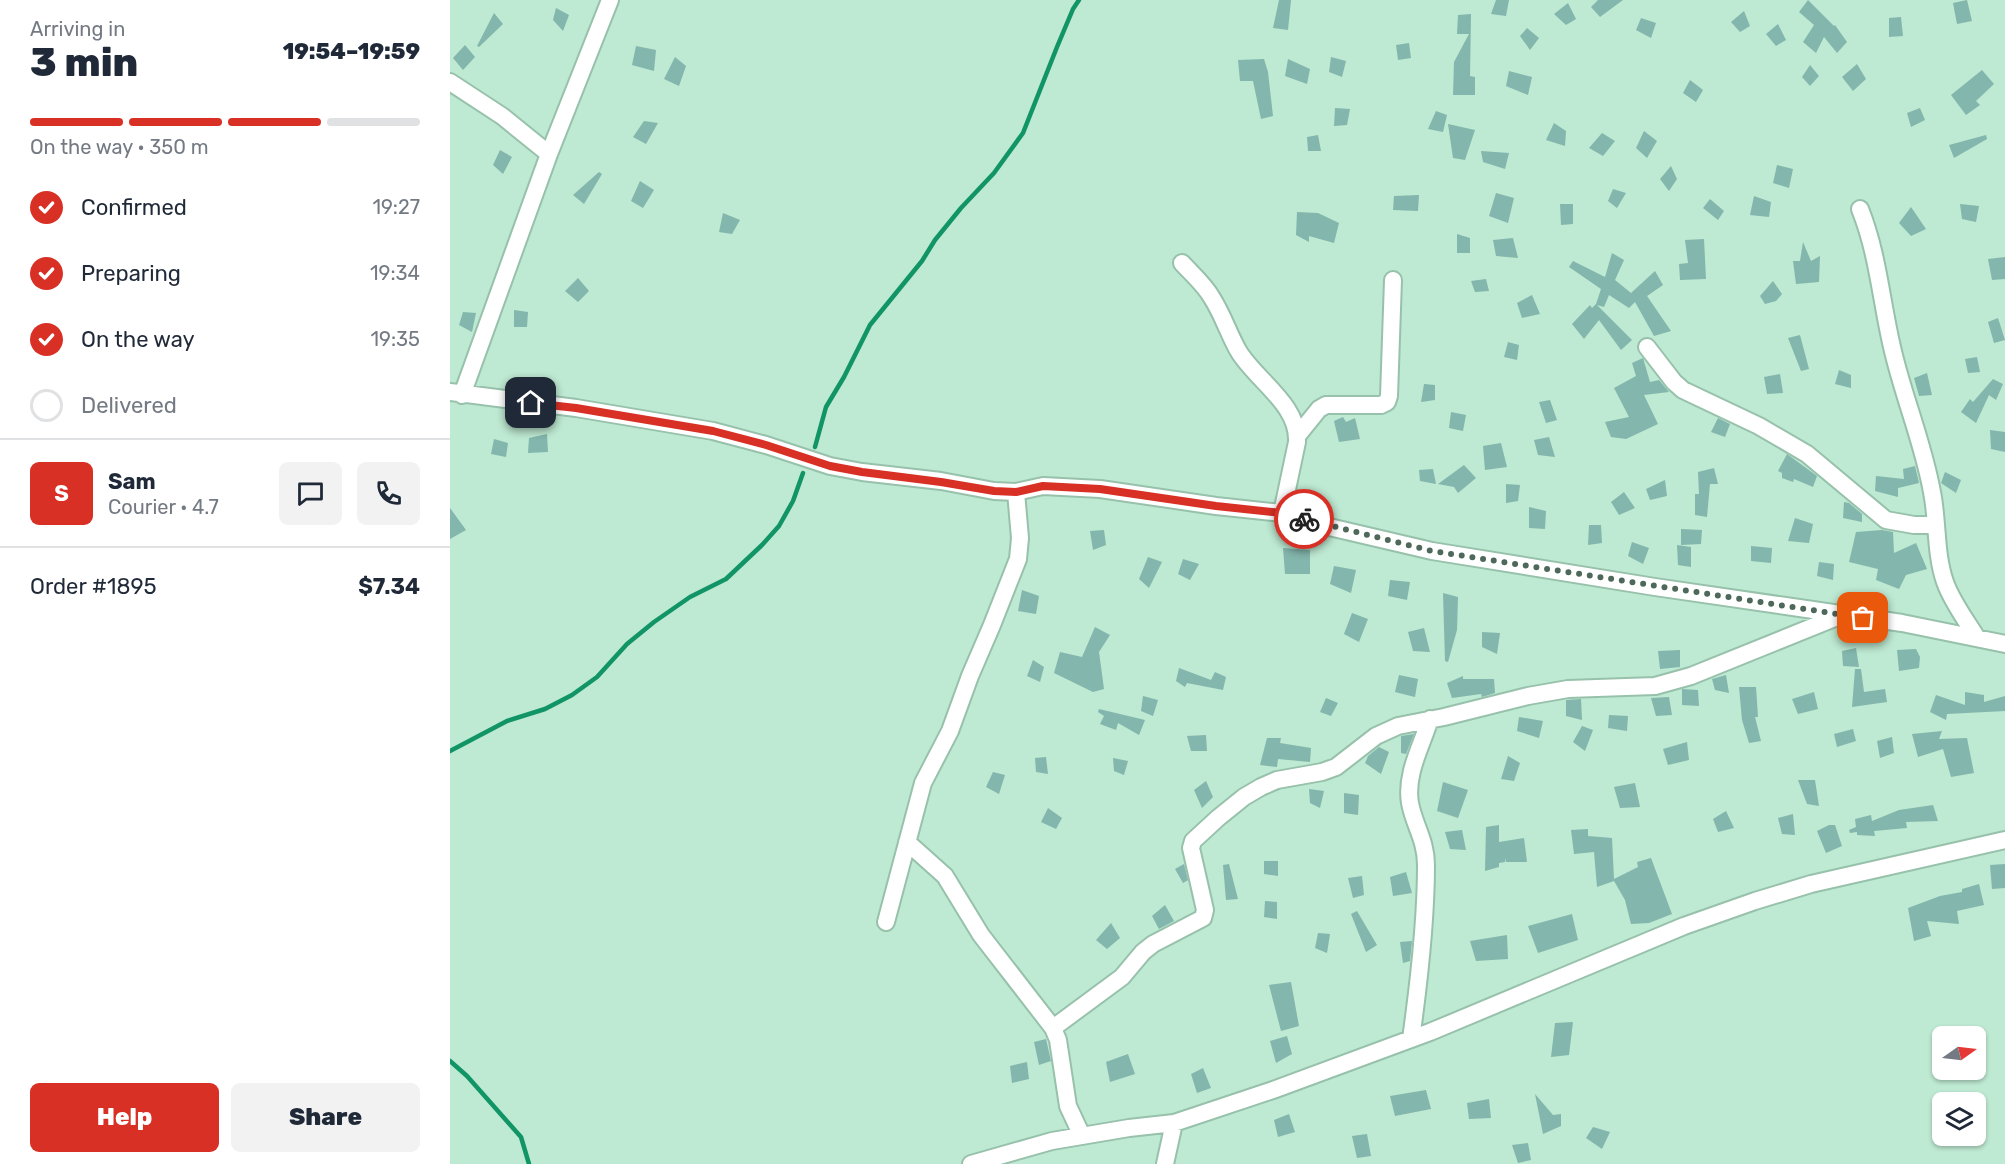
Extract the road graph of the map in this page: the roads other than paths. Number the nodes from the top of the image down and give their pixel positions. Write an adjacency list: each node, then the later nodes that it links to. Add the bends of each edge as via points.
1 (610, 0): 3 (street)
2 (450, 82): 3 (street, via 502,116)
3 (549, 154): 8 (street)
4 (1860, 209): 12 (street, via 1879,274 1892,346 1925,462)
5 (1182, 263): 9 (street, via 1211,296 1238,350 1283,404)
6 (1393, 280): 9 (street, via 1387,402 1326,405)
7 (1647, 347): 12 (street, via 1683,390 1807,454 1886,520)
8 (456, 394): 10 (street, via 576,408 713,431 830,466)
9 (1298, 435): 11 (street)
10 (1016, 492): 11 (street, via 1043,486 1100,489); 18 (street, via 1018,559 950,731 923,783)
11 (1282, 513): 13 (street, via 1432,551)
12 (1936, 525): 14 (street, via 1945,583)
13 (1843, 615): 14 (street); 16 (street, via 1690,676 1655,686 1568,689)
14 (1977, 638): 15 (street)
15 (2005, 644)
16 (1431, 719): 20 (street, via 1398,726 1376,736 1336,767 1261,787 1218,818 1193,841 1191,848 1205,910 1203,918 1143,951 1122,977); 21 (street, via 1409,787 1426,863)
17 (2005, 840): 21 (street, via 1811,884 1755,901 1684,926)
18 (907, 842): 19 (street); 20 (street, via 945,876 981,935)
19 (886, 922)
20 (1053, 1028): 23 (street, via 1068,1106)
21 (1411, 1039): 22 (street)
22 (1174, 1123): 23 (street); 25 (street)
23 (1082, 1136): 24 (street)
24 (971, 1164)
25 (1165, 1164)

